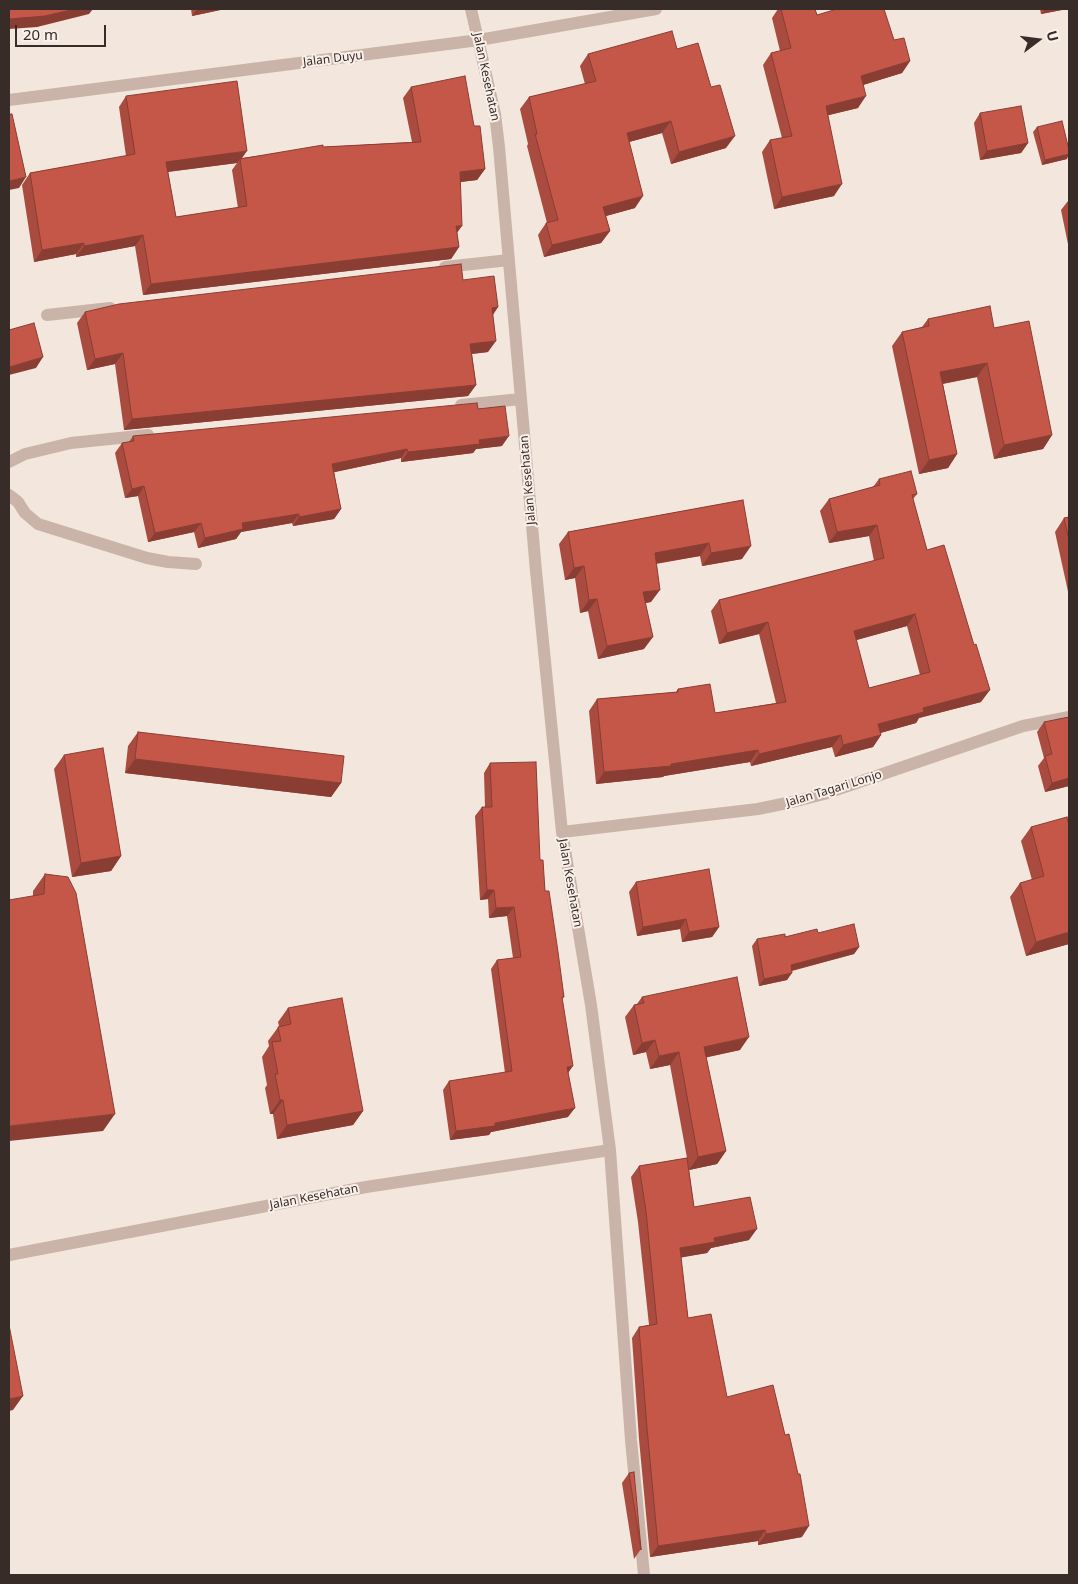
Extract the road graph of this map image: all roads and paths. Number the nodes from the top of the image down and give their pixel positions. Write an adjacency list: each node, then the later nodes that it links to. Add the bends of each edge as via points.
1 (471, 9): 3 (street, Jalan Kesehatan)
2 (656, 9): 3 (street, Jalan Duyu)
3 (479, 40): 4 (street, Jalan Duyu); 5 (street, Jalan Kesehatan, via 495,114)
4 (9, 100)
5 (509, 260): 6 (street); 9 (street, Jalan Kesehatan)
6 (430, 269)
7 (126, 306): 8 (street)
8 (47, 316)
9 (521, 399): 10 (street); 16 (street, Jalan Kesehatan)
10 (453, 406)
11 (159, 434): 12 (street, via 72,443 25,454)
12 (9, 462)
13 (9, 495): 14 (street, via 38,524 147,558)
14 (196, 564)
15 (1069, 717): 16 (street, Jalan Tagari Lonjo, via 1023,726 792,802 758,809)
16 (562, 832): 17 (street, Jalan Kesehatan, via 591,1005)
17 (610, 1150): 18 (street, Jalan Kesehatan, via 366,1187); 19 (street)
18 (9, 1255)
19 (644, 1575)

